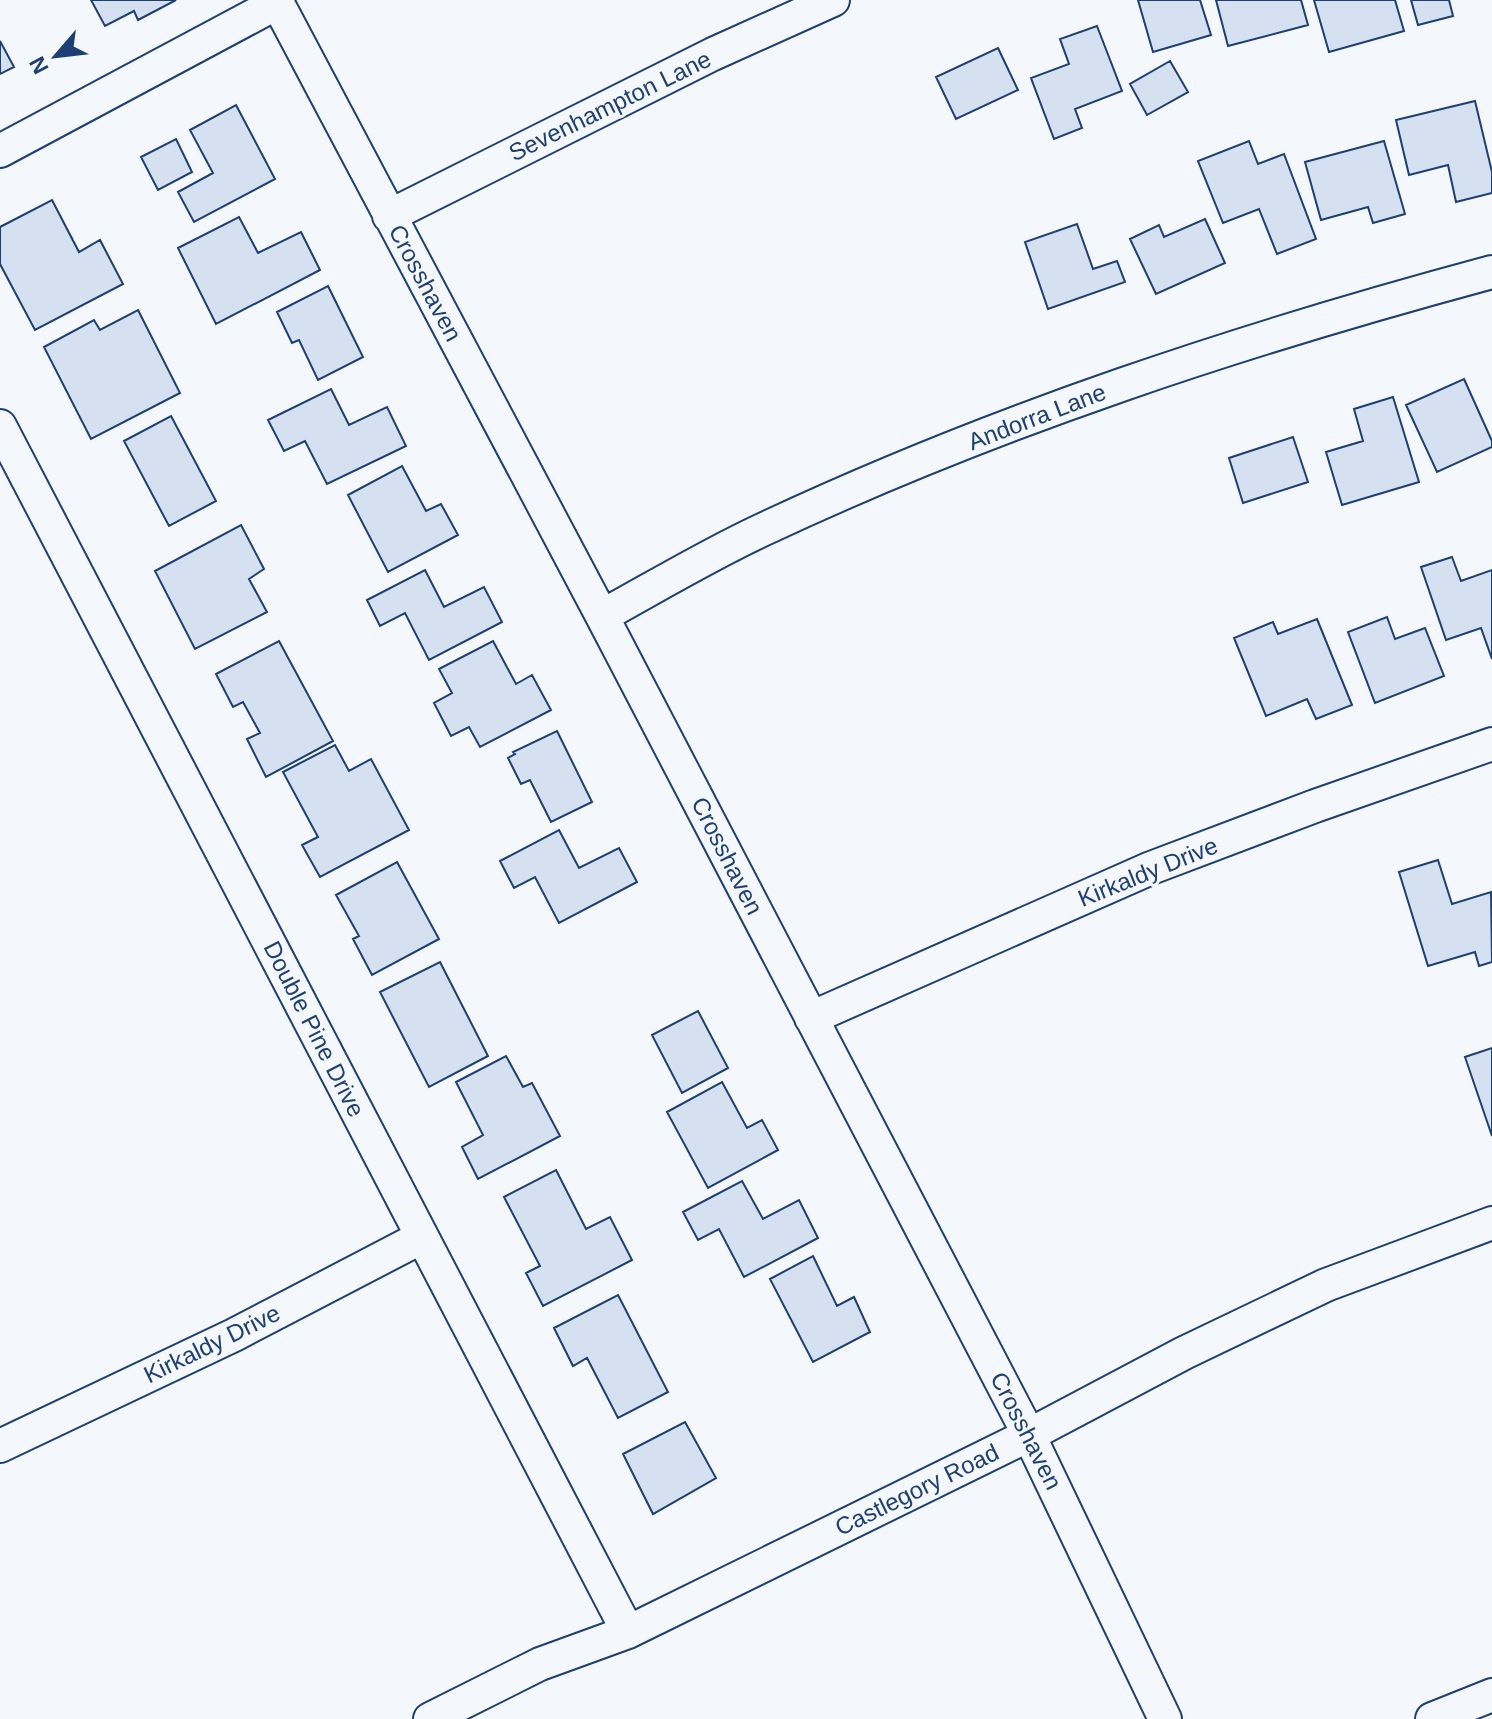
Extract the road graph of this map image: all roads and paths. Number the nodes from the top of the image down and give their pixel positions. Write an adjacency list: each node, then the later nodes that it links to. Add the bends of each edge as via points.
1 (833, 0): 4 (street, Sevenhampton Lane)
2 (277, 1): 3 (street); 4 (street, Crosshaven)
3 (0, 151)
4 (389, 216): 7 (street, Crosshaven)
5 (1492, 272): 7 (street, Andorra Lane, via 1349,310 1054,408 760,530)
6 (0, 426): 11 (street, Double Pine Drive)
7 (602, 616): 9 (street, Crosshaven)
8 (1492, 744): 9 (street, Kirkaldy Drive, via 1151,868)
9 (811, 1018): 12 (street, Crosshaven)
10 (1492, 1223): 12 (street, Castlegory Road, via 1326,1285)
11 (422, 1237): 13 (street, Kirkaldy Drive, via 234,1335); 14 (street, Double Pine Drive)
12 (1029, 1435): 14 (street, Castlegory Road); 17 (street, Crosshaven)
13 (0, 1446)
14 (628, 1632): 16 (street, Castlegory Road, via 540,1664)
15 (1492, 1695): 18 (street)
16 (430, 1719)
17 (1165, 1719)
18 (1432, 1719)

